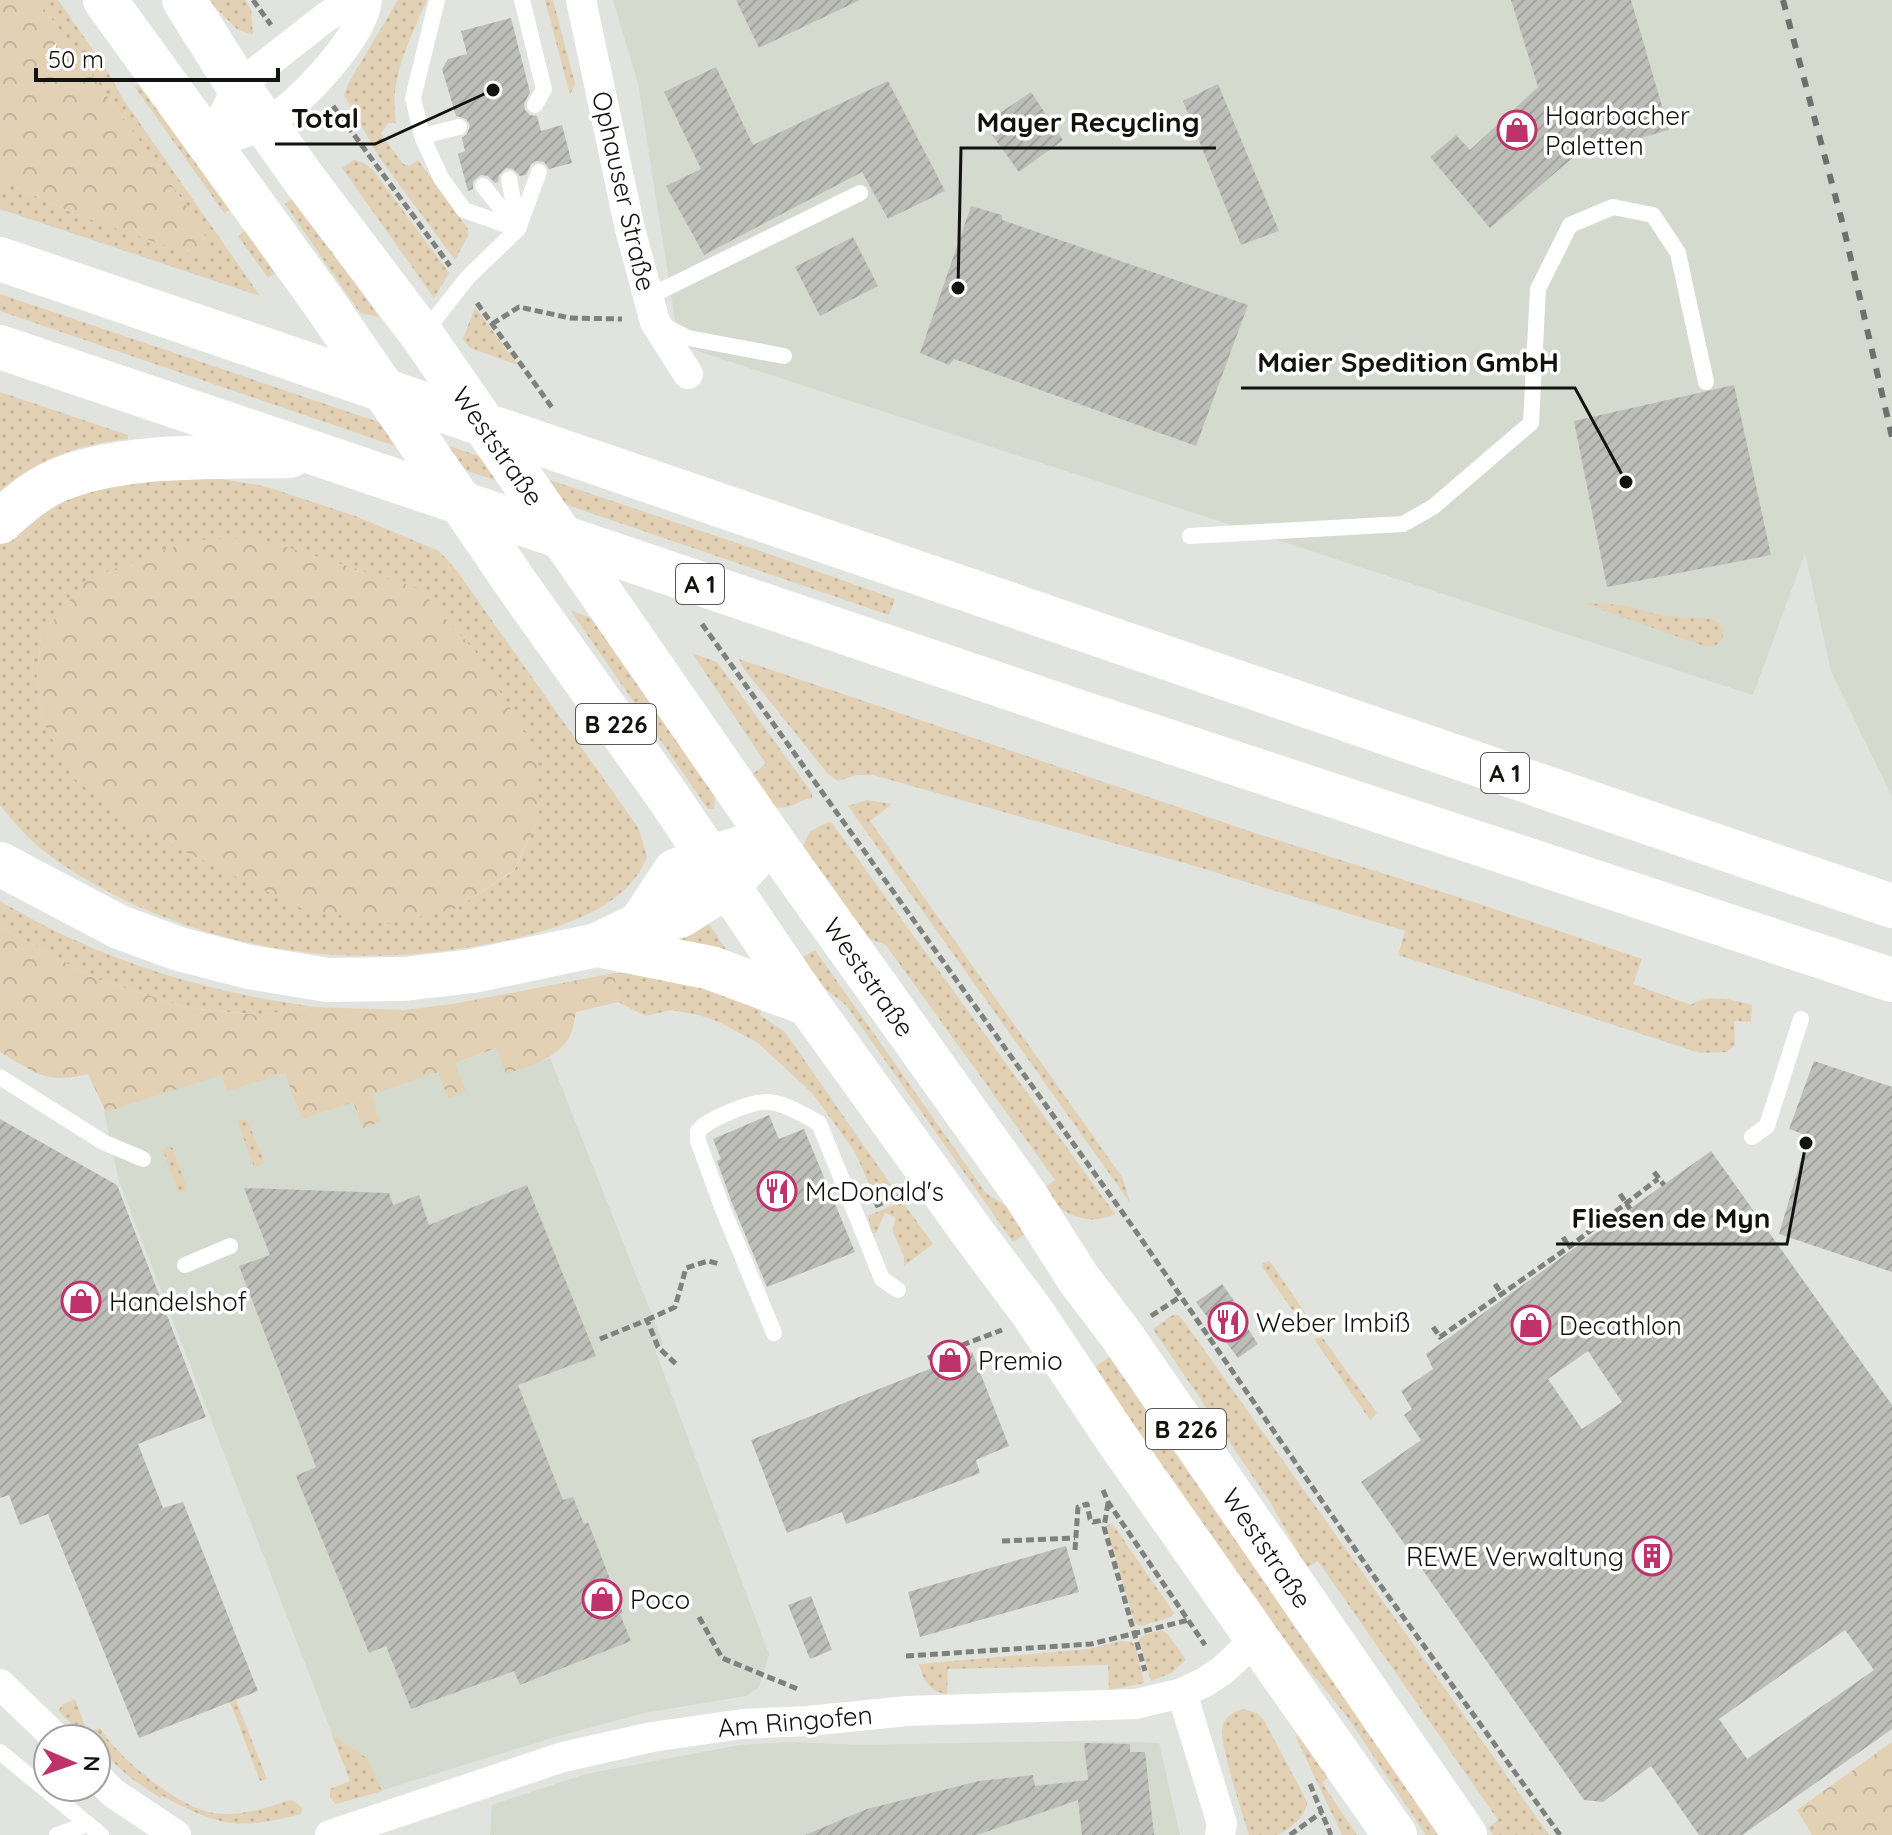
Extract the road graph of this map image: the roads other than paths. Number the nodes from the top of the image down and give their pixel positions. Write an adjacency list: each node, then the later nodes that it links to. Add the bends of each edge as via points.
1 (105, 0): 13 (main road, B 226)
2 (184, 0): 8 (main road, Weststraße / B 226)
3 (355, 0): 8 (street)
4 (367, 0): 10 (street, via 353,33 315,84)
5 (437, 0): 12 (lane, via 413,98)
6 (522, 0): 9 (lane, via 544,89)
7 (581, 0): 20 (street, Ophauser Straße)
8 (238, 86): 10 (main road, Weststraße / B 226); 13 (street)
9 (535, 105)
10 (265, 124): 13 (street); 21 (main road, Weststraße / B 226)
11 (459, 127): 12 (lane)
12 (422, 136): 18 (lane, via 441,178 464,210)
13 (209, 144): 32 (main road, B 226)
14 (539, 172): 18 (lane)
15 (509, 179): 18 (lane)
16 (483, 186): 18 (lane)
17 (860, 193): 20 (lane)
18 (518, 229): 21 (lane, via 468,277)
19 (0, 259): 33 (main road, A 1)
20 (652, 310): 23 (lane, via 688,338); 24 (street, Ophauser Straße)
21 (422, 335): 30 (main road, Weststraße / B 226)
22 (0, 347): 26 (main road, A 1)
23 (784, 356)
24 (688, 374)
25 (1706, 382): 28 (lane, via 1678,253 1653,215 1613,207 1570,225 1538,289 1531,423 1433,507 1403,524)
26 (320, 456): 27 (main road, via 162,459 107,466 54,482); 35 (main road, A 1)
27 (0, 522)
28 (1190, 536)
29 (0, 831): 31 (main road)
30 (771, 839): 32 (main road); 57 (main road, Weststraße / B 226, via 1026,1196)
31 (15, 871): 34 (main road, via 119,927 179,949 327,980 473,971)
32 (719, 871): 34 (main road, via 680,916 640,924); 36 (main road, B 226)
33 (1892, 906)
34 (597, 945): 36 (main road, via 711,968)
35 (1892, 980)
36 (808, 1004): 45 (main road, B 226, via 1032,1312)
37 (1801, 1019): 39 (lane, via 1767,1126)
38 (0, 1077): 40 (lane, via 103,1142)
39 (1752, 1137)
40 (143, 1159)
41 (230, 1246): 42 (lane)
42 (185, 1265)
43 (898, 1290): 44 (lane, via 882,1279 819,1123 766,1102 743,1108 705,1123 698,1141)
44 (774, 1333)
45 (1256, 1639): 47 (street, Am Ringofen, via 1223,1670); 56 (main road, B 226)
46 (0, 1684): 48 (street)
47 (1168, 1697): 54 (street, Am Ringofen, via 1136,1704 907,1711 652,1737 563,1757); 55 (street, via 1218,1810)
48 (40, 1723)
49 (0, 1752): 51 (lane)
50 (112, 1792): 53 (street)
51 (94, 1830): 52 (lane)
52 (57, 1835)
53 (176, 1835)
54 (330, 1835)
55 (1220, 1835)
56 (1395, 1835)
57 (1465, 1835)

